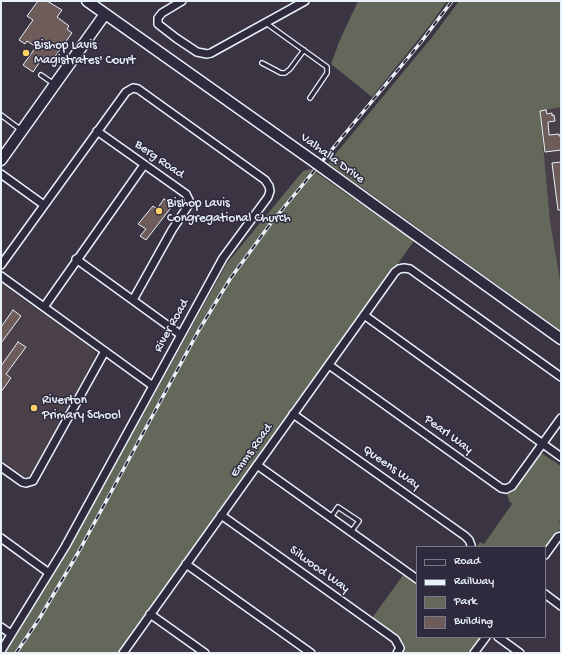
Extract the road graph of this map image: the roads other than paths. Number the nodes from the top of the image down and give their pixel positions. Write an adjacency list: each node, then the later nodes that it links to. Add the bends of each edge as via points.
1 (182, 1): 5 (street, via 165,10 159,16 158,22 161,27 197,52 211,53)
2 (305, 1): 5 (street)
3 (93, 3): 4 (main road, Valhalla Drive)
4 (105, 14): 9 (main road); 25 (main road, Valhalla Drive, bridge)
5 (266, 22): 6 (lane)
6 (304, 50): 7 (lane, via 285,74); 10 (lane, via 325,65 327,70)
7 (262, 63)
8 (41, 75): 9 (lane)
9 (55, 85): 12 (main road)
10 (310, 98)
11 (1, 115): 12 (lane)
12 (22, 130): 14 (main road)
13 (97, 131): 15 (street, Berg Road); 17 (street); 24 (street, River Road, via 126,92 138,88 266,180 270,188 268,197 223,258)
14 (1, 160)
15 (144, 165): 18 (street); 21 (street, Berg Road, via 186,194 189,203)
16 (1, 174): 17 (street)
17 (44, 205): 19 (street)
18 (76, 259): 21 (street); 22 (street)
19 (1, 265)
20 (1, 276): 22 (street)
21 (133, 300): 24 (street)
22 (44, 307): 26 (street)
23 (364, 315): 27 (street, Emms Road); 28 (street, Emms Road, via 395,272 398,269 410,269); 32 (street)
24 (181, 335): 29 (street, River Road)
25 (561, 339)
26 (106, 351): 29 (street); 35 (street, via 33,481 22,482)
27 (329, 365): 30 (street, Emms Road); 32 (street, Pearl Way, via 501,488 512,486)
28 (561, 377)
29 (153, 386): 44 (street, River Road)
30 (294, 414): 34 (street, Emms Road); 41 (street, Queens Way, via 465,536)
31 (561, 418): 32 (street, Pearl Way)
32 (542, 444): 33 (street)
33 (561, 457)
34 (257, 465): 36 (street, Emms Road); 37 (street)
35 (1, 467)
36 (221, 515): 43 (street, Emms Road); 53 (street, Silwood Way, via 395,640)
37 (331, 517): 38 (street); 38 (lane, via 338,507 359,522)
38 (351, 532): 45 (street)
39 (561, 536): 42 (street)
40 (1, 538): 44 (street)
41 (471, 546)
42 (546, 554)
43 (186, 564): 48 (street, Emms Road); 57 (street)
44 (49, 573): 50 (street, River Road)
45 (416, 578)
46 (546, 595): 47 (street)
47 (561, 606)
48 (150, 614): 55 (street, Emms Road); 56 (street)
49 (1, 627): 50 (street)
50 (11, 634): 54 (street, River Road)
51 (485, 638): 58 (street)
52 (499, 638): 59 (street)
53 (398, 650)
54 (1, 651)
55 (123, 653)
56 (205, 653)
57 (311, 653)
58 (474, 653)
59 (520, 653)

